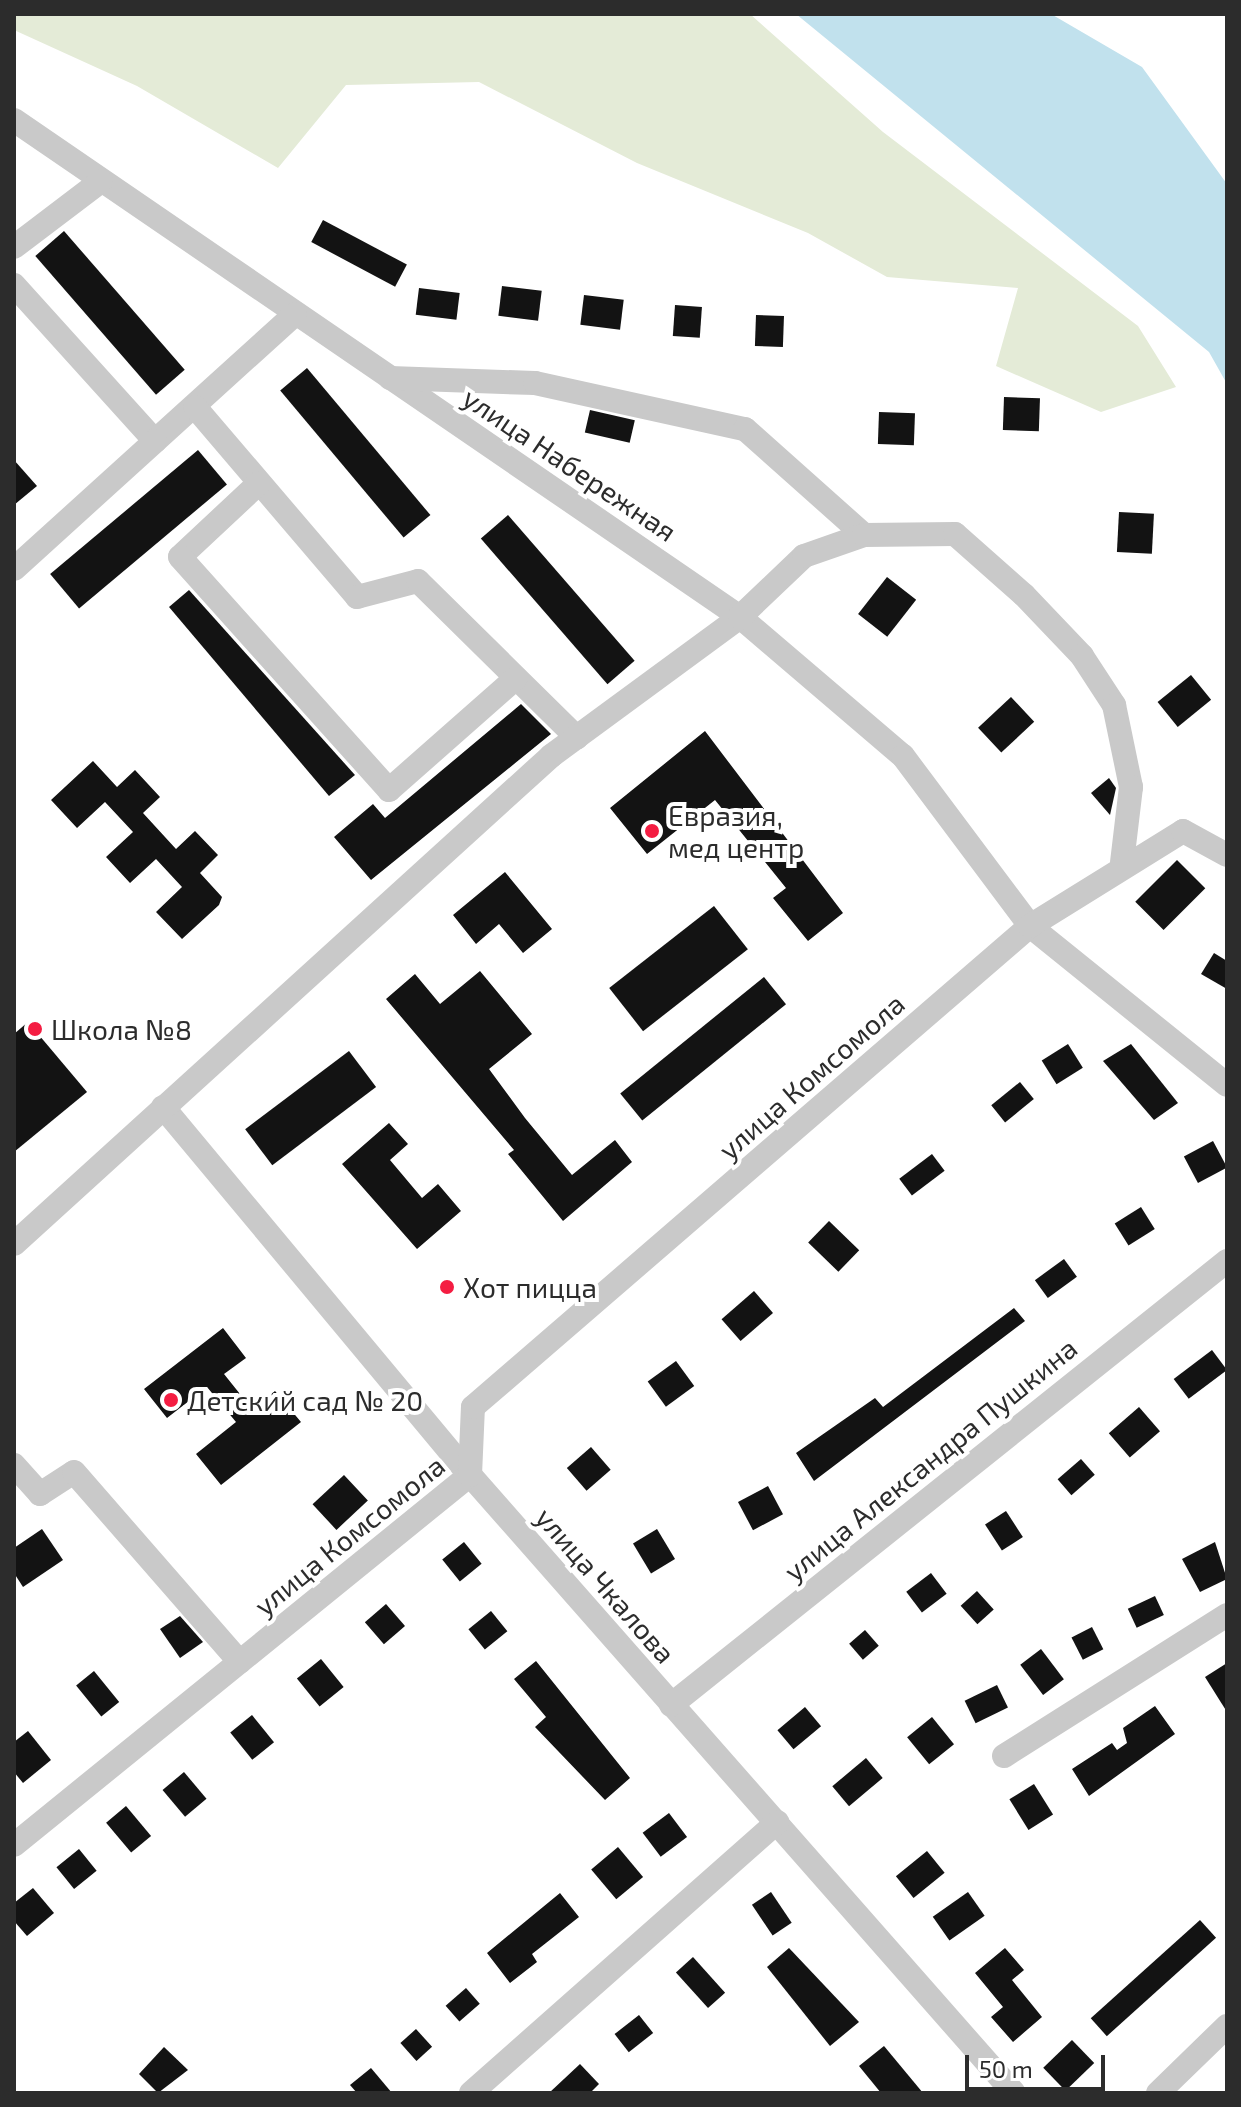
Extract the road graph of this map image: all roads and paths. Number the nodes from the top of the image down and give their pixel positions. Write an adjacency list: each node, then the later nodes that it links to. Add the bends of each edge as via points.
1 (14, 120): 2 (street, улица Набережная)
2 (101, 181): 3 (street); 5 (street, улица Набережная)
3 (14, 247)
4 (14, 285): 8 (street)
5 (295, 314): 6 (street, улица Набережная); 7 (street)
6 (390, 378): 10 (street, via 535,383 745,429); 12 (street, улица Набережная)
7 (195, 407): 8 (street); 9 (street)
8 (155, 441): 11 (street)
9 (259, 483): 13 (street, via 357,597 418,581); 13 (street, via 180,557 389,790)
10 (864, 535): 12 (street, via 804,556); 16 (street, via 955,534 1082,656 1114,705 1131,787)
11 (14, 568)
12 (740, 617): 14 (street); 17 (street, улица Набережная, via 903,756)
13 (516, 678): 14 (street)
14 (577, 738): 19 (street)
15 (1227, 855): 16 (street, улица Комсомола, via 1183,831)
16 (1122, 862): 17 (street, улица Комсомола)
17 (1030, 926): 18 (street, улица Набережная); 23 (street, улица Комсомола, via 473,1407)
18 (1227, 1085)
19 (163, 1107): 20 (street); 23 (street, улица Чкалова)
20 (14, 1244)
21 (1227, 1261): 26 (street, улица Александра Пушкина)
22 (14, 1465): 25 (street, via 40,1494 74,1472)
23 (470, 1475): 25 (street, улица Комсомола); 26 (street, улица Чкалова)
24 (1227, 1615): 27 (street)
25 (240, 1662): 29 (street, улица Комсомола)
26 (671, 1705): 28 (street, улица Чкалова)
27 (1004, 1756)
28 (777, 1822): 31 (street); 32 (street, улица Чкалова)
29 (14, 1845)
30 (1227, 2026): 33 (street)
31 (471, 2093)
32 (1014, 2093)
33 (1158, 2093)

